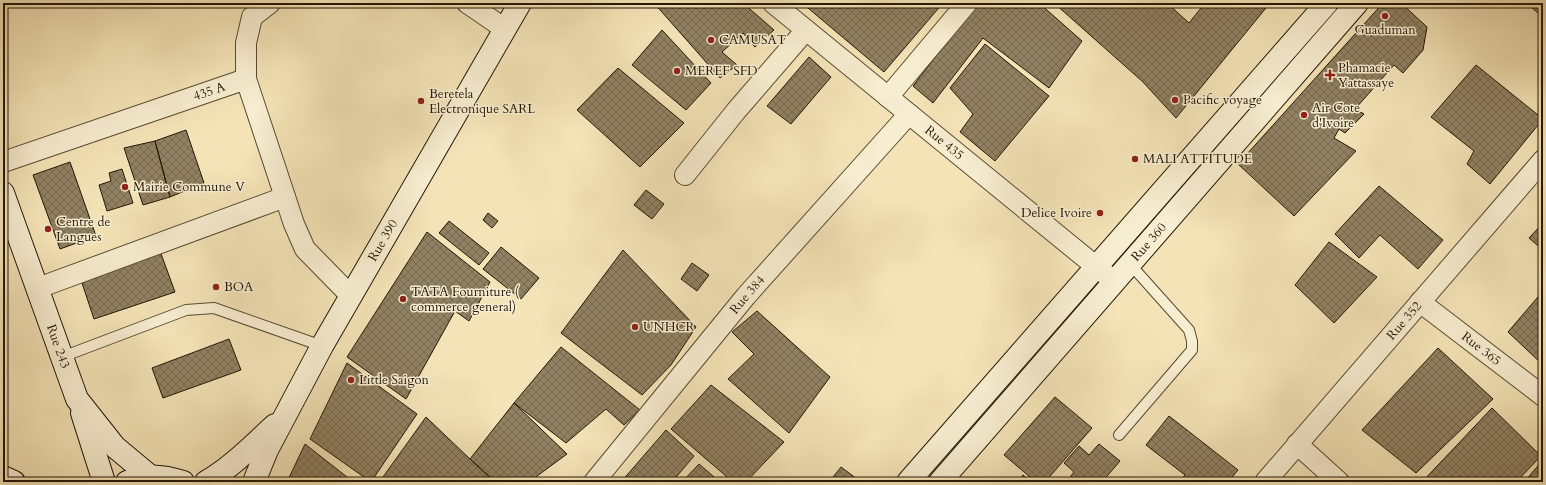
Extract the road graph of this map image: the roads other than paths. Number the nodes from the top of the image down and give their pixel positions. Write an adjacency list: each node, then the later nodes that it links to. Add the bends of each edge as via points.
1 (270, 3): 10 (street, via 252,17 246,43)
2 (467, 3): 8 (street)
3 (520, 3): 8 (main road, Rue 390)
4 (773, 3): 9 (street, Rue 435)
5 (967, 3): 11 (street)
6 (1327, 3): 19 (main road)
7 (1357, 3): 18 (main road, Rue 360)
8 (505, 29): 22 (main road, Rue 390)
9 (806, 30): 11 (street, Rue 435); 15 (street)
10 (246, 79): 14 (street, 435 A); 17 (street)
11 (888, 97): 12 (street, Rue 435)
12 (908, 114): 19 (street, Rue 435); 39 (street, Rue 384, via 746,296)
13 (1543, 160): 23 (street, Rue 352)
14 (3, 162)
15 (685, 174)
16 (3, 193): 21 (main road, Rue 243)
17 (284, 197): 21 (street); 22 (street, via 305,249)
18 (1130, 264): 20 (main road, Rue 360); 29 (lane, via 1189,330 1192,350)
19 (1096, 266): 20 (street, Rue 435); 40 (main road)
20 (1115, 282): 41 (main road, Rue 360)
21 (38, 288): 25 (main road, Rue 243)
22 (351, 296): 24 (main road, Rue 390)
23 (1420, 302): 26 (street, Rue 365); 30 (street, Rue 352)
24 (322, 346): 25 (lane, via 214,308 186,310); 28 (main road, Rue 390)
25 (62, 357): 27 (main road, Rue 243)
26 (1543, 396)
27 (77, 399): 31 (main road, Rue 243, via 115,447); 34 (main road)
28 (287, 413): 37 (main road, via 236,461); 38 (main road, Rue 390, via 267,450)
29 (1119, 435)
30 (1297, 444): 42 (street, Rue 352); 43 (street)
31 (151, 476): 35 (main road, via 134,478); 36 (main road)
32 (3, 477): 33 (main road)
33 (14, 482)
34 (104, 482)
35 (127, 482)
36 (183, 482)
37 (206, 482)
38 (254, 482)
39 (594, 482)
40 (908, 482)
41 (940, 482)
42 (1265, 482)
43 (1339, 482)

